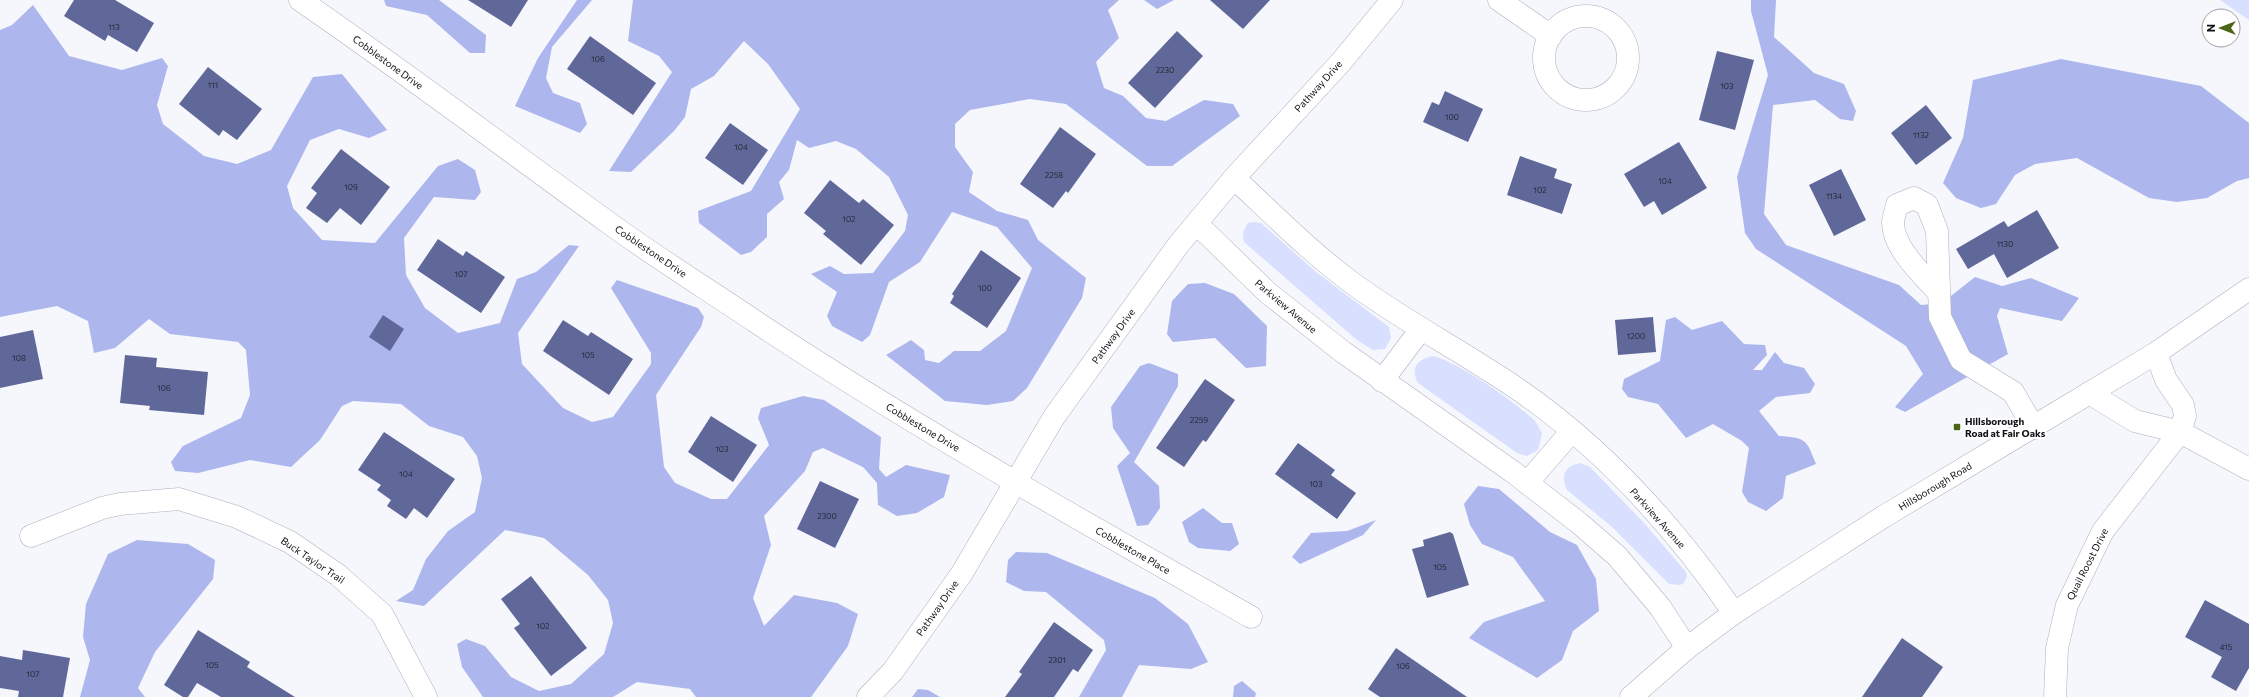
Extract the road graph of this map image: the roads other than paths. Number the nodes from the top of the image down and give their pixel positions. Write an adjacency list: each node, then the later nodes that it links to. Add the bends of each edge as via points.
1 (300, 0): 18 (street, Cobblestone Drive, via 369,47 611,225 758,324)
2 (1392, 0): 5 (street, Pathway Drive, via 1341,62)
3 (1499, 0): 4 (street)
4 (1550, 36)
5 (1234, 178): 6 (street, Pathway Drive); 9 (street, Parkview Avenue, via 1319,258 1394,313)
6 (1197, 224): 11 (street, Parkview Avenue, via 1268,293); 18 (street, Pathway Drive, via 1179,244 1054,417)
7 (2249, 289): 10 (street, Hillsborough Road)
8 (1938, 292): 13 (street, via 1940,317 1961,360 2013,392)
9 (1421, 329): 11 (street); 14 (street, Parkview Avenue, via 1519,390)
10 (2156, 353): 12 (street, Hillsborough Road); 15 (street, via 2166,380 2183,405 2185,416)
11 (1382, 380): 17 (street, Parkview Avenue)
12 (2089, 393): 13 (street, Hillsborough Road); 15 (street, via 2135,421)
13 (2034, 428): 20 (street, Hillsborough Road, via 1883,517)
14 (1572, 431): 17 (street); 20 (street, Parkview Avenue, via 1621,476 1665,525 1707,573)
15 (2180, 432): 16 (street); 26 (street, Quail Roost Drive, via 2103,531 2067,606 2057,648)
16 (2249, 469)
17 (1527, 482): 22 (street, Parkview Avenue, via 1617,556 1660,608)
18 (1015, 483): 21 (street, Cobblestone Place); 24 (street, Pathway Drive, via 962,572 893,670)
19 (31, 536): 23 (street, Buck Taylor Trail, via 102,508 120,504 179,499 237,517 290,542 338,575 382,614)
20 (1734, 613): 22 (street, Hillsborough Road)
21 (1251, 617)
22 (1687, 648): 25 (street, Hillsborough Road)
23 (426, 697)
24 (868, 697)
25 (1631, 697)
26 (2055, 697)

